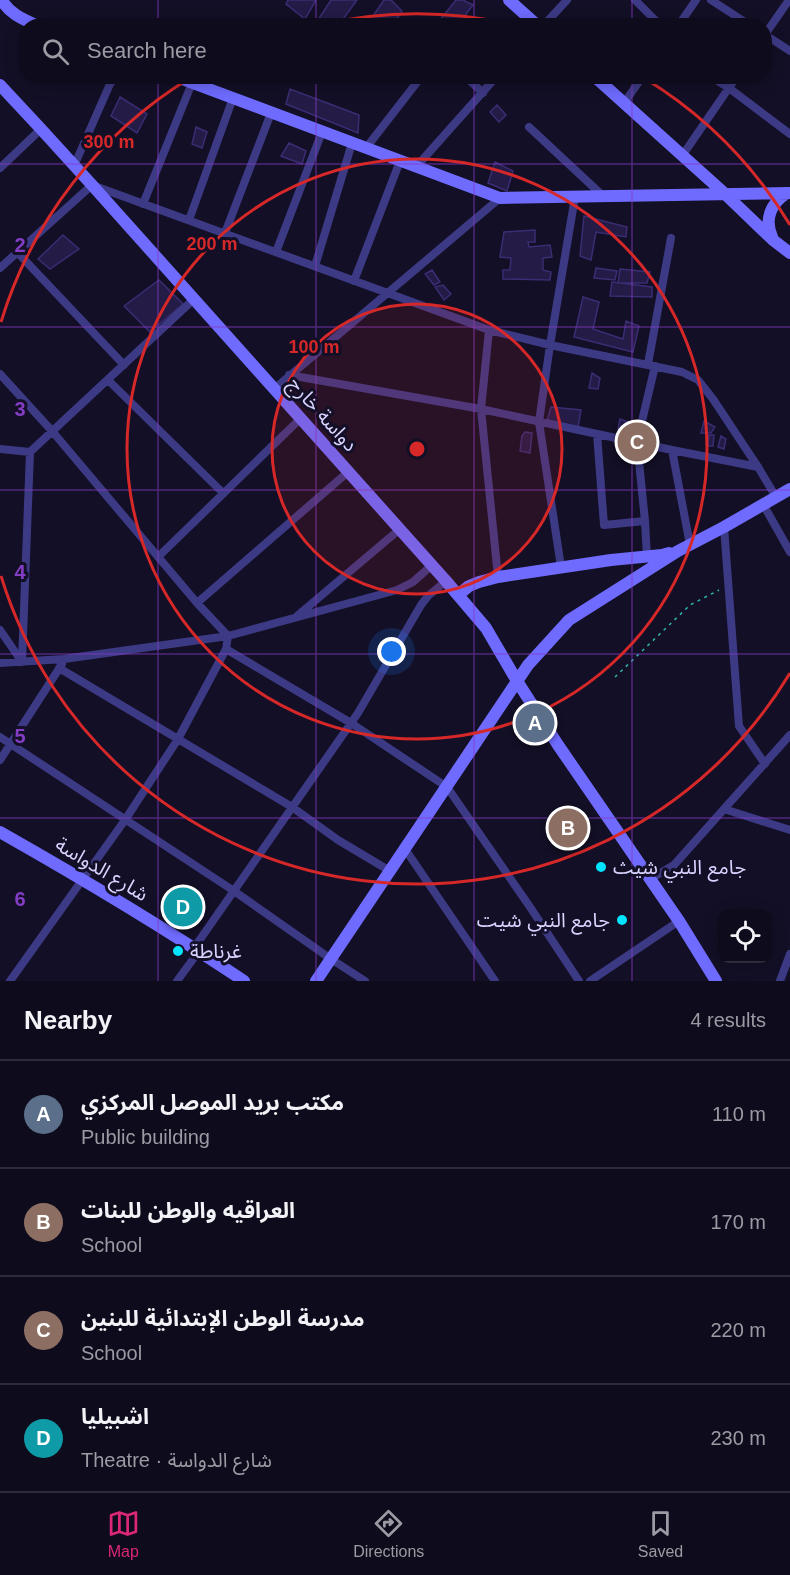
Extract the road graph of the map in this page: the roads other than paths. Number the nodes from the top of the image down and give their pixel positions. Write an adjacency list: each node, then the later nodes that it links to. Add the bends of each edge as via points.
1 (2, 0): 8 (street)
2 (509, 0): 9 (street)
3 (567, 0): 10 (street)
4 (634, 0): 11 (street)
5 (696, 0): 12 (street)
6 (711, 0): 13 (street)
7 (789, 0): 14 (street)
8 (23, 18)
9 (529, 18)
10 (550, 18)
11 (653, 18)
12 (684, 18)
13 (739, 18)
14 (772, 25)
15 (772, 39): 16 (street)
16 (790, 51)
17 (107, 84): 41 (street)
18 (192, 84): 50 (street)
19 (195, 84): 30 (street)
20 (416, 84): 38 (street)
21 (473, 84): 29 (street)
22 (490, 84): 29 (street)
23 (603, 84): 31 (street)
24 (637, 84): 31 (street)
25 (723, 84): 28 (street)
26 (732, 84): 28 (street)
27 (0, 85): 34 (street, دواسة خارج)
28 (729, 88): 36 (street); 39 (street)
29 (483, 93): 42 (street)
30 (233, 98): 32 (street); 51 (street)
31 (624, 103): 39 (street)
32 (271, 113): 35 (street); 52 (street)
33 (529, 127): 47 (street)
34 (41, 129): 41 (street, دواسة خارج); 43 (street)
35 (322, 132): 37 (street); 55 (street)
36 (790, 134)
37 (352, 143): 38 (street); 58 (street)
38 (366, 148): 40 (street)
39 (682, 156): 46 (street)
40 (400, 161): 42 (street); 60 (street)
41 (74, 166): 44 (street, دواسة خارج)
42 (416, 167): 49 (street)
43 (0, 168)
44 (92, 185): 50 (street); 56 (street); 62 (street, دواسة خارج)
45 (789, 191): 46 (street); 54 (street, via 775,202 768,217)
46 (724, 193): 47 (street); 54 (street)
47 (603, 196): 48 (street)
48 (575, 197): 49 (street); 64 (street)
49 (500, 198): 61 (street)
50 (143, 204): 51 (street)
51 (189, 220): 52 (street)
52 (225, 234): 55 (street)
53 (671, 238): 66 (street)
54 (773, 240): 57 (street)
55 (276, 252): 58 (street)
56 (18, 253): 59 (street); 65 (street)
57 (790, 253)
58 (315, 267): 60 (street)
59 (0, 268)
60 (354, 281): 61 (street)
61 (387, 293): 63 (street); 68 (street)
62 (194, 299): 65 (street); 70 (street, دواسة خارج)
63 (489, 330): 64 (street); 71 (street)
64 (550, 345): 66 (street); 73 (street)
65 (124, 365): 69 (street)
66 (652, 365): 76 (street); 80 (street, via 698,380)
67 (0, 374): 74 (street)
68 (289, 375): 70 (street); 71 (street)
69 (108, 380): 74 (street); 83 (street)
70 (274, 389): 72 (street, دواسة خارج)
71 (481, 410): 73 (street); 96 (street)
72 (301, 418): 81 (street, دواسة خارج); 83 (street)
73 (540, 422): 75 (street); 95 (street)
74 (52, 431): 79 (street); 92 (street)
75 (597, 434): 76 (street); 86 (street, via 604,525)
76 (637, 442): 78 (street); 86 (street)
77 (0, 448): 79 (street)
78 (672, 450): 80 (street); 89 (street)
79 (30, 452): 105 (street)
80 (758, 467): 84 (street)
81 (348, 472): 88 (street, دواسة خارج); 99 (street)
82 (790, 489): 84 (street)
83 (223, 493): 92 (street)
84 (776, 496): 85 (street)
85 (762, 504): 87 (street); 91 (street)
86 (645, 522): 93 (street)
87 (724, 527): 89 (street); 115 (street, via 739,726)
88 (400, 529): 94 (street, دواسة خارج); 100 (street)
89 (690, 545): 90 (street)
90 (678, 551): 93 (street); 108 (street, via 569,620)
91 (790, 552)
92 (158, 557): 99 (street)
93 (647, 557): 95 (street)
94 (432, 565): 97 (street, دواسة خارج); 100 (street, via 397,590)
95 (561, 567): 96 (street)
96 (498, 577): 98 (street, via 469,586)
97 (447, 582): 98 (street, دواسة خارج); 109 (street, via 421,605)
98 (458, 595): 108 (street, دواسة خارج, via 486,628)
99 (197, 603): 102 (street)
100 (294, 618): 102 (street)
101 (0, 630): 105 (street)
102 (228, 636): 103 (street); 104 (street)
103 (226, 649): 109 (street); 112 (street)
104 (64, 659): 105 (street); 107 (street)
105 (22, 662): 106 (street)
106 (0, 663)
107 (59, 668): 112 (street); 113 (street)
108 (517, 681): 116 (street); 125 (street, دواسة خارج)
109 (351, 723): 116 (street); 117 (street)
110 (790, 735): 115 (street)
111 (0, 737): 113 (street)
112 (178, 739): 117 (street); 119 (street)
113 (10, 744): 114 (street); 119 (street)
114 (0, 759)
115 (765, 764): 118 (street)
116 (447, 787): 122 (street); 137 (street)
117 (292, 807): 123 (street); 126 (street)
118 (724, 809): 120 (street); 125 (street, via 674,866)
119 (125, 820): 124 (street); 126 (street)
120 (790, 830)
121 (0, 832): 124 (street, شارع الدواسة)
122 (405, 849): 123 (street); 136 (street)
123 (390, 872): 130 (street)
124 (83, 879): 128 (street, شارع الدواسة); 131 (street)
125 (650, 879): 127 (street, دواسة خارج)
126 (234, 891): 128 (street); 130 (street)
127 (679, 921): 138 (street); 139 (street, دواسة خارج)
128 (197, 949): 132 (street); 133 (street, شارع الدواسة)
129 (790, 954): 140 (street)
130 (331, 959): 134 (street); 135 (street)
131 (10, 981)
132 (177, 981)
133 (244, 981)
134 (316, 981)
135 (365, 981)
136 (495, 981)
137 (579, 981)
138 (590, 981)
139 (716, 981)
140 (780, 981)

